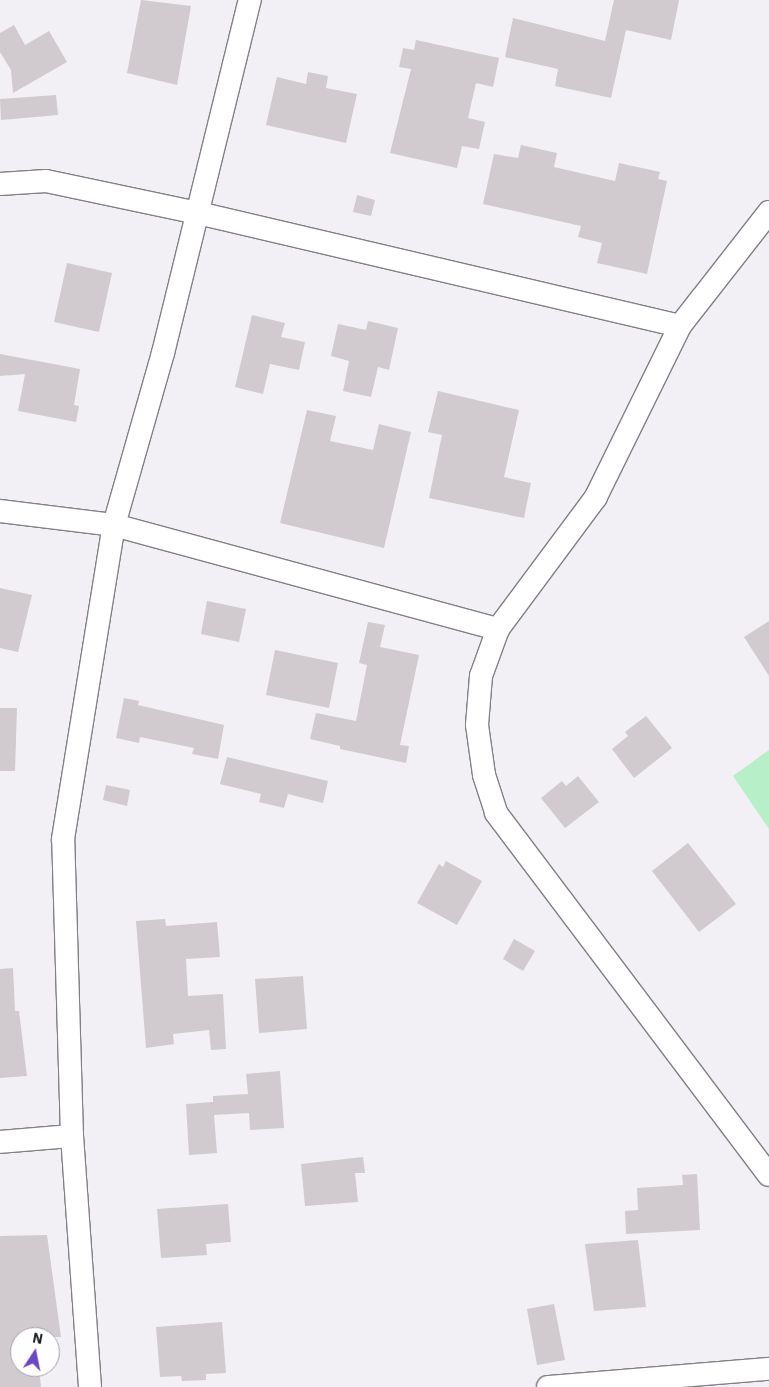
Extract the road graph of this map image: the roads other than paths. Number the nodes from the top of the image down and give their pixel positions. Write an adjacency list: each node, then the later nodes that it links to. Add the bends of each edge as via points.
1 (250, 0): 4 (street)
2 (0, 184): 4 (street, via 46,181)
3 (769, 212): 5 (street)
4 (198, 213): 5 (street); 7 (street)
5 (680, 326): 8 (street, via 596,497)
6 (0, 511): 7 (street)
7 (114, 525): 8 (street); 9 (street, via 63,839)
8 (498, 629): 11 (street, via 481,676 477,724 484,775 496,813)
9 (72, 1136): 10 (street); 13 (street)
10 (0, 1142)
11 (769, 1175)
12 (769, 1369): 14 (street)
13 (90, 1387)
14 (548, 1387)

